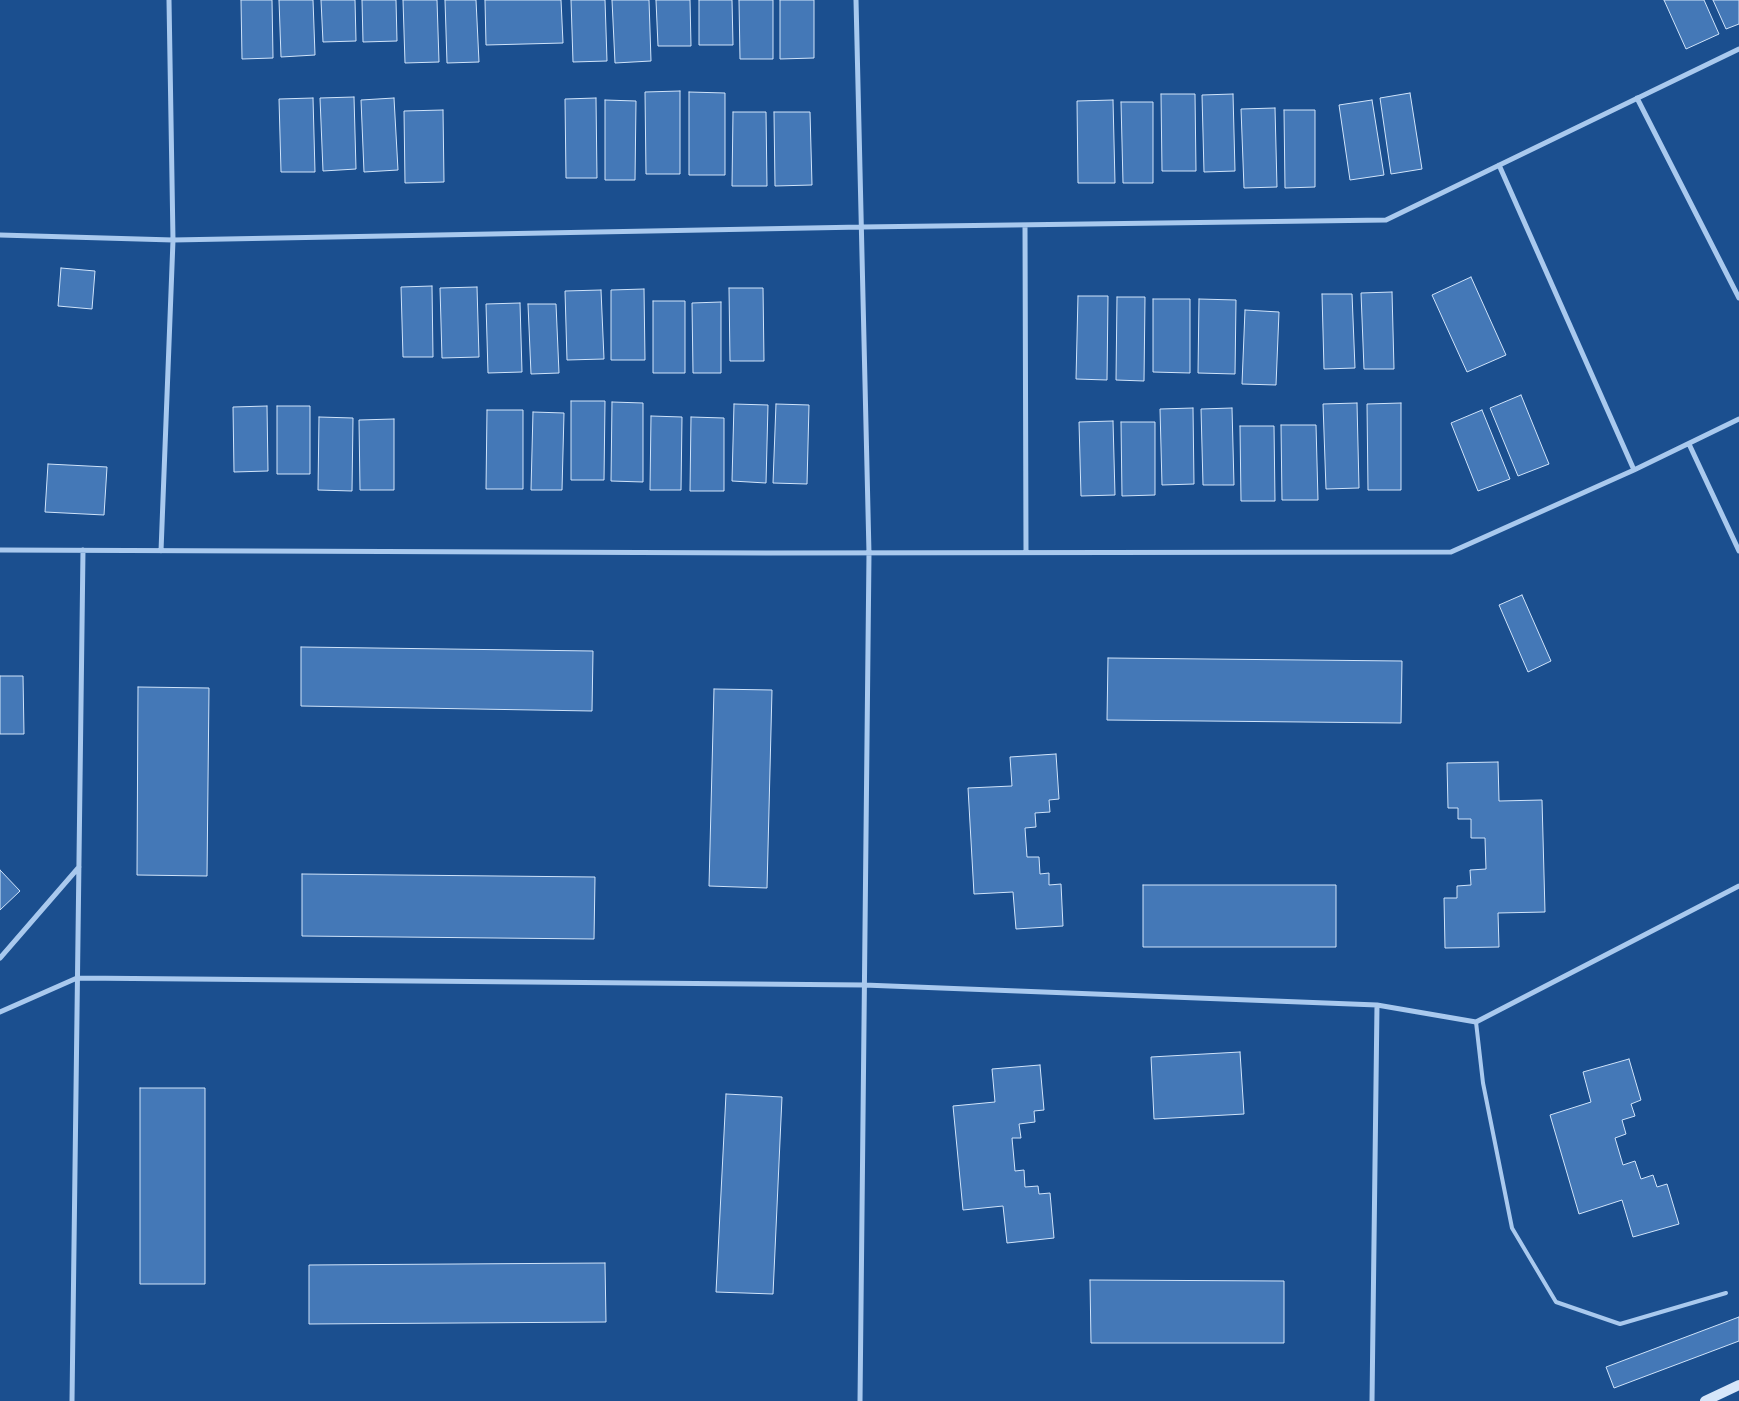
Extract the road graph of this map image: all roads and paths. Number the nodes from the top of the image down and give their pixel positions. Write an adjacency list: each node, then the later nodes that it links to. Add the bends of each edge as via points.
1 (168, 0): 9 (street)
2 (856, 0): 7 (street)
3 (1739, 49): 4 (street)
4 (1637, 98): 5 (street); 10 (street)
5 (1499, 166): 6 (street, via 1386,220); 13 (street)
6 (1025, 225): 7 (street); 18 (street)
7 (862, 228): 9 (street); 19 (street)
8 (0, 235): 9 (street)
9 (173, 240): 16 (street)
10 (1739, 298)
11 (1739, 420): 12 (street)
12 (1689, 444): 13 (street); 17 (street)
13 (1634, 470): 18 (street, via 1451,552)
14 (0, 550): 15 (street)
15 (83, 550): 16 (street); 20 (street)
16 (161, 551): 19 (street)
17 (1739, 551)
18 (1026, 552): 19 (street)
19 (869, 553): 24 (street)
20 (79, 867): 22 (street); 23 (street)
21 (1739, 886): 27 (street)
22 (0, 958)
23 (77, 978): 24 (street); 26 (street); 30 (street)
24 (864, 985): 25 (street); 31 (street)
25 (1377, 1005): 27 (street); 32 (street)
26 (0, 1012)
27 (1476, 1022): 28 (lane, via 1483,1083 1512,1228 1556,1302 1620,1324)
28 (1726, 1293)
29 (1739, 1384): 33 (main road)
30 (72, 1401)
31 (860, 1401)
32 (1372, 1401)
33 (1705, 1401)

